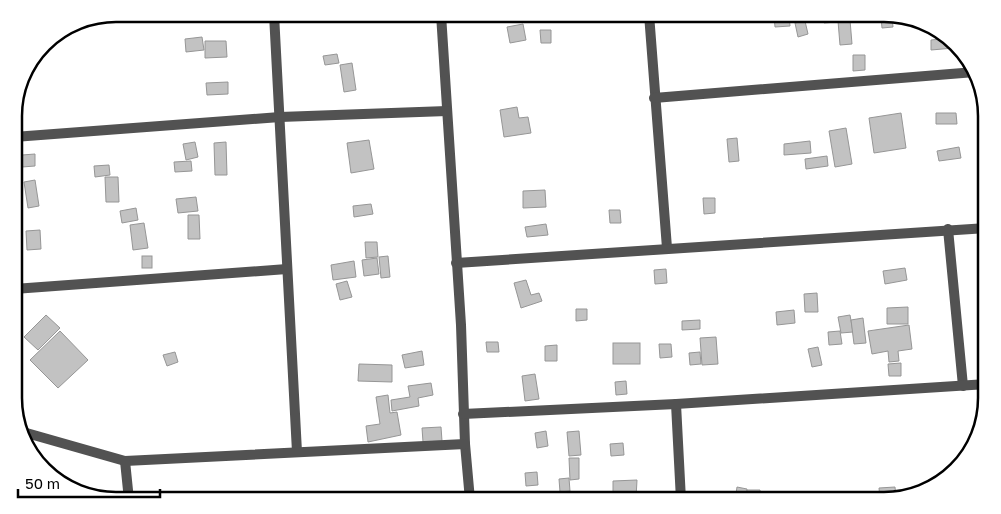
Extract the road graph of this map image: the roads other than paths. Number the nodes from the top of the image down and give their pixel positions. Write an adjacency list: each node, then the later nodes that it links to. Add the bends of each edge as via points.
1 (649, 22): 5 (street)
2 (275, 23): 7 (street)
3 (442, 23): 6 (street)
4 (968, 73): 5 (street)
5 (654, 98): 11 (street)
6 (447, 111): 7 (street); 12 (street)
7 (280, 118): 8 (street); 13 (street)
8 (23, 136)
9 (978, 228): 10 (street)
10 (948, 229): 11 (street); 16 (street)
11 (667, 248): 12 (street)
12 (456, 263): 18 (street)
13 (288, 269): 14 (street); 21 (street)
14 (22, 287)
15 (978, 385): 16 (street)
16 (963, 386): 17 (street)
17 (676, 404): 18 (street); 23 (street)
18 (463, 414): 20 (street)
19 (30, 434): 22 (street)
20 (465, 444): 21 (street); 25 (street)
21 (297, 452): 22 (street)
22 (125, 461): 24 (street)
23 (681, 491)
24 (128, 492)
25 (469, 492)

